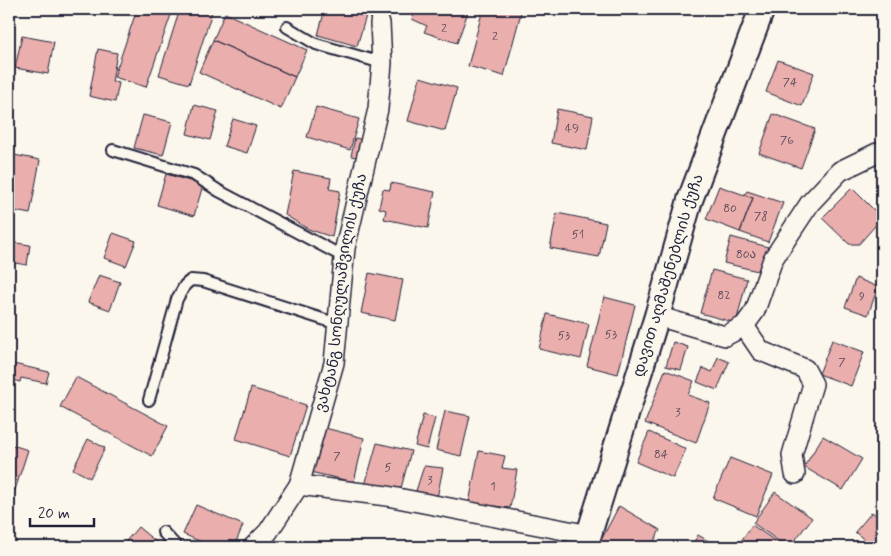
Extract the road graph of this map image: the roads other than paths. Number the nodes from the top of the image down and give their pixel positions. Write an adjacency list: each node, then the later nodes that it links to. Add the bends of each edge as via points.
1 (762, 9): 8 (street, დავით აღმაშენებლის ქუჩა, via 690,200)
2 (380, 23): 4 (street, ვახტანგ სონღულაშვილის ქუჩა)
3 (287, 27): 4 (lane, via 316,44)
4 (382, 63): 7 (street, ვახტანგ სონღულაშვილის ქუჩა, via 378,109)
5 (113, 150): 7 (lane, via 194,175)
6 (882, 152): 10 (street, via 840,171 810,203 773,259 755,311)
7 (344, 257): 9 (street, ვახტანგ სონღულაშვილის ქუჩა)
8 (657, 316): 10 (street, via 725,336); 15 (street, დავით აღმაშენებლის ქუჩა)
9 (338, 324): 11 (lane, via 191,280 177,299); 13 (street, ვახტანგ სონღულაშვილის ქუჩა, via 334,363)
10 (744, 326): 12 (street, via 761,351 805,368 813,384 792,455)
11 (149, 400)
12 (795, 474)
13 (299, 485): 15 (street, via 387,496); 17 (street, ვახტანგ სონღულაშვილის ქუჩა, via 268,532)
14 (164, 532): 16 (lane)
15 (587, 541)
16 (177, 547)
17 (253, 547)

